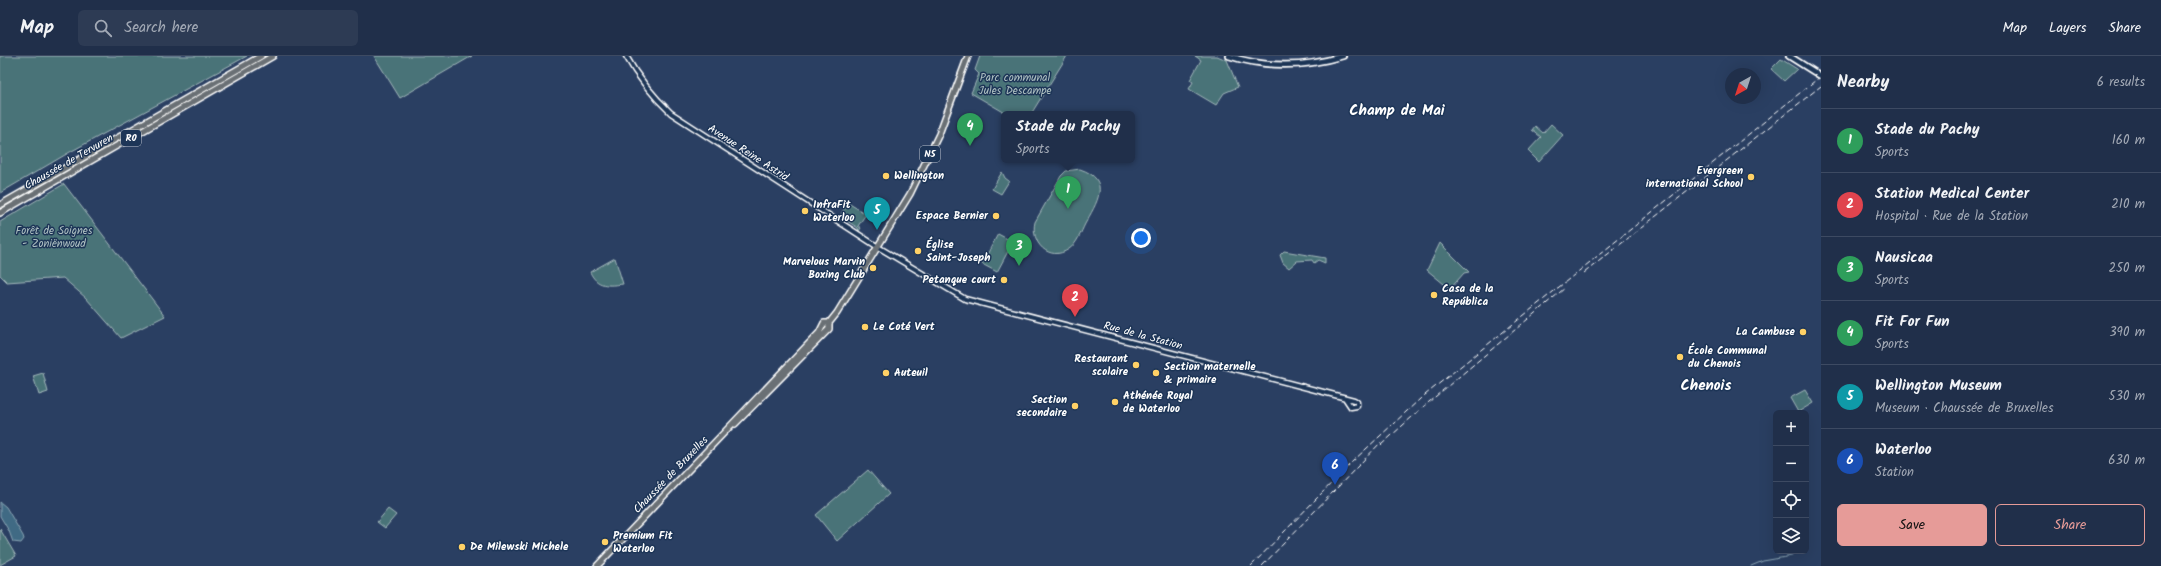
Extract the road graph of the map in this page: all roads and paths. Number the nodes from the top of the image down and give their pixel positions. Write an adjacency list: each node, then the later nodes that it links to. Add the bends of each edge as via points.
1 (261, 56): 9 (main road, Chaussée de Tervuren / R0)
2 (273, 56): 10 (main road, Chaussée de Tervuren / R0)
3 (626, 56): 11 (street, Avenue Reine Astrid, via 652,95 671,113)
4 (968, 56): 11 (main road, Chaussée de Bruxelles / N5, via 928,158 897,218)
5 (1229, 56): 6 (main road, via 1261,63 1289,65 1320,62)
6 (1343, 56)
7 (1789, 56): 8 (main road, bridge)
8 (1821, 76)
9 (0, 205)
10 (0, 213)
11 (878, 247): 12 (main road, Chaussée de Bruxelles / N5, via 829,323 830,327); 16 (street, Rue de la Station, via 965,299)
12 (824, 328): 13 (main road, Chaussée de Bruxelles / N5); 14 (main road, Chaussée de Bruxelles / N5)
13 (810, 343): 14 (main road, Chaussée de Bruxelles / N5); 15 (main road, Chaussée de Bruxelles / N5)
14 (803, 355): 15 (main road); 19 (main road, Chaussée de Bruxelles / N5)
15 (797, 356): 19 (main road, Chaussée de Bruxelles / N5)
16 (1345, 398): 17 (street, Rue de la Station); 18 (street)
17 (1353, 400): 18 (street); 18 (street, via 1357,402 1357,406 1353,408)
18 (1349, 405)
19 (725, 433): 20 (main road, Chaussée de Bruxelles / N5)
20 (597, 566)

